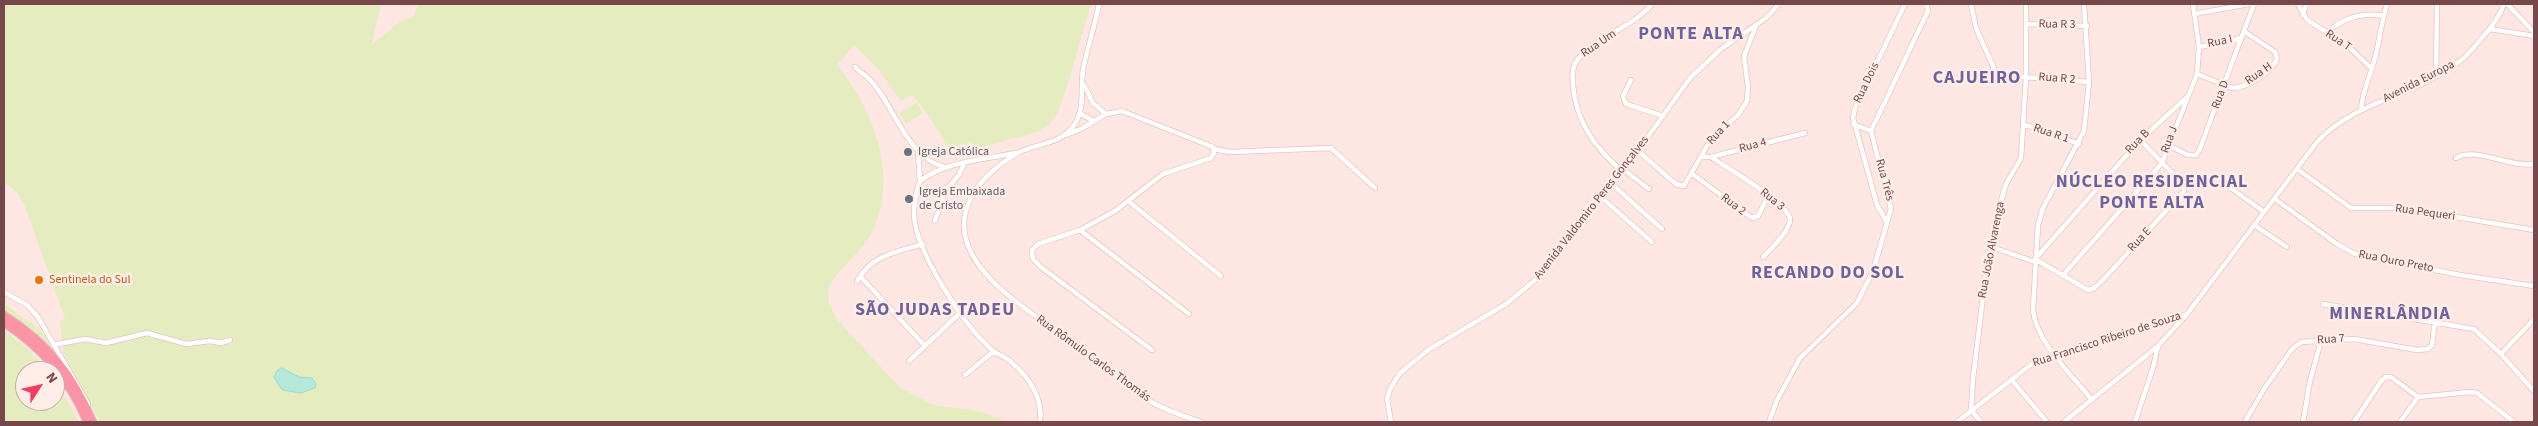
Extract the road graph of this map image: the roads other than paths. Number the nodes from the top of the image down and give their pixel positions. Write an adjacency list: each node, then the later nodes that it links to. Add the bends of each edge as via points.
1 (1099, 4): 38 (street)
2 (1652, 4): 69 (street, Rua Um, via 1637,19 1583,54 1573,70 1574,97 1581,121 1598,150)
3 (1779, 4): 20 (street, Avenida Valdomiro Peres Gonçalves, via 1774,12)
4 (1905, 4): 49 (street, Rua Dois, via 1855,108)
5 (1926, 4): 51 (street, via 1928,10)
6 (1971, 4): 36 (street, via 1976,28 1995,74 2005,78)
7 (2026, 4): 21 (street, Rua João Alvarenga)
8 (2084, 4): 23 (street)
9 (2193, 4): 17 (street, Rua J)
10 (2249, 4): 17 (street)
11 (2254, 4): 25 (street, Rua D)
12 (2298, 4): 18 (street, Rua T)
13 (2306, 4): 18 (street)
14 (2386, 4): 19 (street)
15 (2437, 4): 35 (street)
16 (2505, 4): 22 (street); 24 (street, Avenida Europa)
17 (2194, 14): 31 (street, Rua J)
18 (2303, 15): 26 (street, Rua T)
19 (2383, 16): 26 (street, via 2356,16); 33 (street)
20 (1757, 24): 47 (street, Avenida Valdomiro Peres Gonçalves, via 1699,68); 61 (street, Rua 1, via 1744,56 1747,101 1711,139)
21 (2027, 24): 23 (street, Rua R 3); 36 (street, Rua João Alvarenga)
22 (2526, 25): 27 (street); 28 (street)
23 (2087, 26): 39 (street)
24 (2490, 29): 28 (street); 35 (street, Avenida Europa, via 2460,61)
25 (2245, 32): 30 (street, Rua D); 40 (street, Rua H, via 2275,52 2276,62 2264,74 2243,86 2232,88)
26 (2327, 32): 33 (street, Rua T)
27 (2534, 32)
28 (2522, 34): 29 (street)
29 (2534, 36)
30 (2241, 38): 31 (street, Rua I); 40 (street, Rua D)
31 (2199, 47): 34 (street, Rua J)
32 (854, 67): 58 (street, via 874,85)
33 (2372, 68): 44 (street, via 2363,92)
34 (2196, 74): 40 (street, Rua H); 41 (street, Rua J)
35 (2436, 76): 44 (street, Avenida Europa)
36 (2026, 77): 39 (street, Rua R 2); 50 (street, Rua João Alvarenga)
37 (1631, 80): 47 (street, via 1623,96 1626,104)
38 (1083, 81): 42 (street); 43 (street)
39 (2089, 82): 55 (street, via 2084,131)
40 (2225, 85): 56 (street, Rua D, via 2198,154 2188,155)
41 (2186, 98): 54 (street, Rua B); 56 (street, Rua J)
42 (1082, 101): 43 (street); 45 (street)
43 (1093, 103): 46 (street)
44 (2361, 110): 68 (street, Avenida Europa, via 2337,124 2317,142)
45 (1079, 113): 48 (street); 53 (street)
46 (1106, 114): 48 (street, Rua Rômulo Carlos Thomás); 57 (street, via 1122,111 1132,114 1180,135 1208,143)
47 (1663, 116): 59 (street, Avenida Valdomiro Peres Gonçalves)
48 (1094, 120): 53 (street, Rua Rômulo Carlos Thomás)
49 (1853, 124): 51 (street); 82 (street, via 1877,205)
50 (2023, 124): 55 (street, Rua R 1); 89 (street, Rua João Alvarenga, via 2021,158 2006,184)
51 (1871, 131): 82 (street, Rua Três, via 1891,207)
52 (1805, 133): 62 (street, Rua 4)
53 (1065, 135): 60 (street, Rua Rômulo Carlos Thomás)
54 (2140, 140): 65 (street, Rua E); 92 (street, Rua B)
55 (2078, 144): 92 (street, via 2043,208)
56 (2168, 145): 65 (street, Rua J)
57 (1214, 149): 74 (street, via 1230,152 1331,148); 79 (street, via 1211,158 1163,174)
58 (917, 150): 67 (street); 71 (street)
59 (1638, 151): 69 (street, Avenida Valdomiro Peres Gonçalves); 70 (street, Rua 1, via 1679,186 1684,186)
60 (1018, 153): 64 (street); 123 (street, Rua Rômulo Carlos Thomás, via 983,180 970,199 964,226 975,258 994,283 1020,305 1149,401)
61 (1701, 157): 62 (street, Rua 4); 70 (street, Rua 1)
62 (1710, 157): 76 (street, Rua 3)
63 (2456, 158): 66 (street, via 2467,153 2522,165)
64 (964, 164): 67 (street); 81 (street, via 945,191)
65 (2162, 164): 93 (street, Rua J); 93 (street, Rua E, via 2183,184 2183,193 2093,289 2085,288)
66 (2534, 164)
67 (944, 167): 71 (street)
68 (2297, 169): 78 (street); 86 (street, Rua Pequeri, via 2351,208 2402,208)
69 (1624, 171): 72 (street, Avenida Valdomiro Peres Gonçalves); 75 (street, Rua Um)
70 (1691, 173): 76 (street, Rua 2, via 1752,218 1758,216)
71 (920, 181): 88 (street, via 914,215)
72 (1613, 185): 77 (street, Avenida Valdomiro Peres Gonçalves); 84 (street)
73 (2228, 186): 80 (street)
74 (1376, 188)
75 (1649, 189)
76 (1768, 196): 91 (street, Rua 3, via 1786,210 1790,221)
77 (1602, 198): 87 (street); 128 (street, Avenida Valdomiro Peres Gonçalves, via 1531,285 1506,304 1428,350 1400,374 1387,400)
78 (2275, 199): 80 (street); 95 (street, Rua Ouro Preto, via 2355,254)
79 (1128, 201): 85 (street); 94 (street)
80 (2264, 212): 83 (street)
81 (935, 221)
82 (1887, 222): 129 (street, Rua Três, via 1873,271 1861,297 1800,358)
83 (2254, 225): 90 (street); 100 (street)
84 (1662, 229)
85 (1080, 230): 99 (street); 112 (street, via 1038,244 1032,250 1033,259)
86 (2534, 230)
87 (1652, 242)
88 (923, 244): 98 (street, via 946,293); 110 (street, via 879,257 870,262 858,278)
89 (1992, 247): 92 (street, Rua E); 122 (street, Rua João Alvarenga, via 1983,291)
90 (2287, 247)
91 (1763, 257)
92 (2035, 261): 93 (street, Rua E); 115 (street, via 2034,321)
93 (2064, 274)
94 (1221, 276)
95 (2534, 286)
96 (4, 292): 125 (street, via 26,305 38,317 80,386)
97 (2322, 304): 104 (street)
98 (960, 313): 110 (street); 113 (street)
99 (1189, 314)
100 (2187, 314): 103 (street, Rua Francisco Ribeiro de Souza); 106 (street)
101 (4, 315): 125 (highway, via 39,341 68,371)
102 (2534, 319): 114 (street)
103 (2170, 320): 106 (street); 115 (street, Rua Francisco Ribeiro de Souza)
104 (2435, 322): 108 (street, Rua 7, via 2432,345 2424,350 2406,350 2354,339); 114 (street, via 2474,329)
105 (4, 323): 124 (highway, via 26,338 57,368 76,397)
106 (2175, 327): 111 (street)
107 (230, 340): 109 (street, via 186,344 147,333 106,343 86,339)
108 (2321, 341): 135 (street, Rua 7, via 2304,341 2292,349); 136 (street)
109 (57, 344)
110 (924, 345): 116 (street)
111 (2158, 346): 121 (street); 134 (street, via 2154,368)
112 (1152, 350)
113 (994, 351): 117 (street); 126 (street, via 1016,367 1039,397)
114 (2501, 354): 119 (street)
115 (2056, 356): 118 (street, Rua Francisco Ribeiro de Souza, via 2034,363); 121 (street)
116 (909, 361)
117 (965, 375)
118 (2011, 379): 122 (street, Rua Francisco Ribeiro de Souza); 132 (street)
119 (2534, 391)
120 (2418, 397): 137 (street, via 2391,377 2385,378); 138 (street); 139 (street, via 2474,392)
121 (2092, 400): 133 (street)
122 (1972, 410): 130 (street, Rua Francisco Ribeiro de Souza); 131 (street)
123 (1188, 420): 127 (street, Rua Rômulo Carlos Thomás)
124 (87, 422)
125 (95, 422)
126 (1040, 422)
127 (1200, 422)
128 (1391, 422)
129 (1769, 422)
130 (1957, 422)
131 (1981, 422)
132 (2046, 422)
133 (2064, 422)
134 (2135, 422)
135 (2245, 422)
136 (2303, 422)
137 (2354, 422)
138 (2400, 422)
139 (2514, 422)

